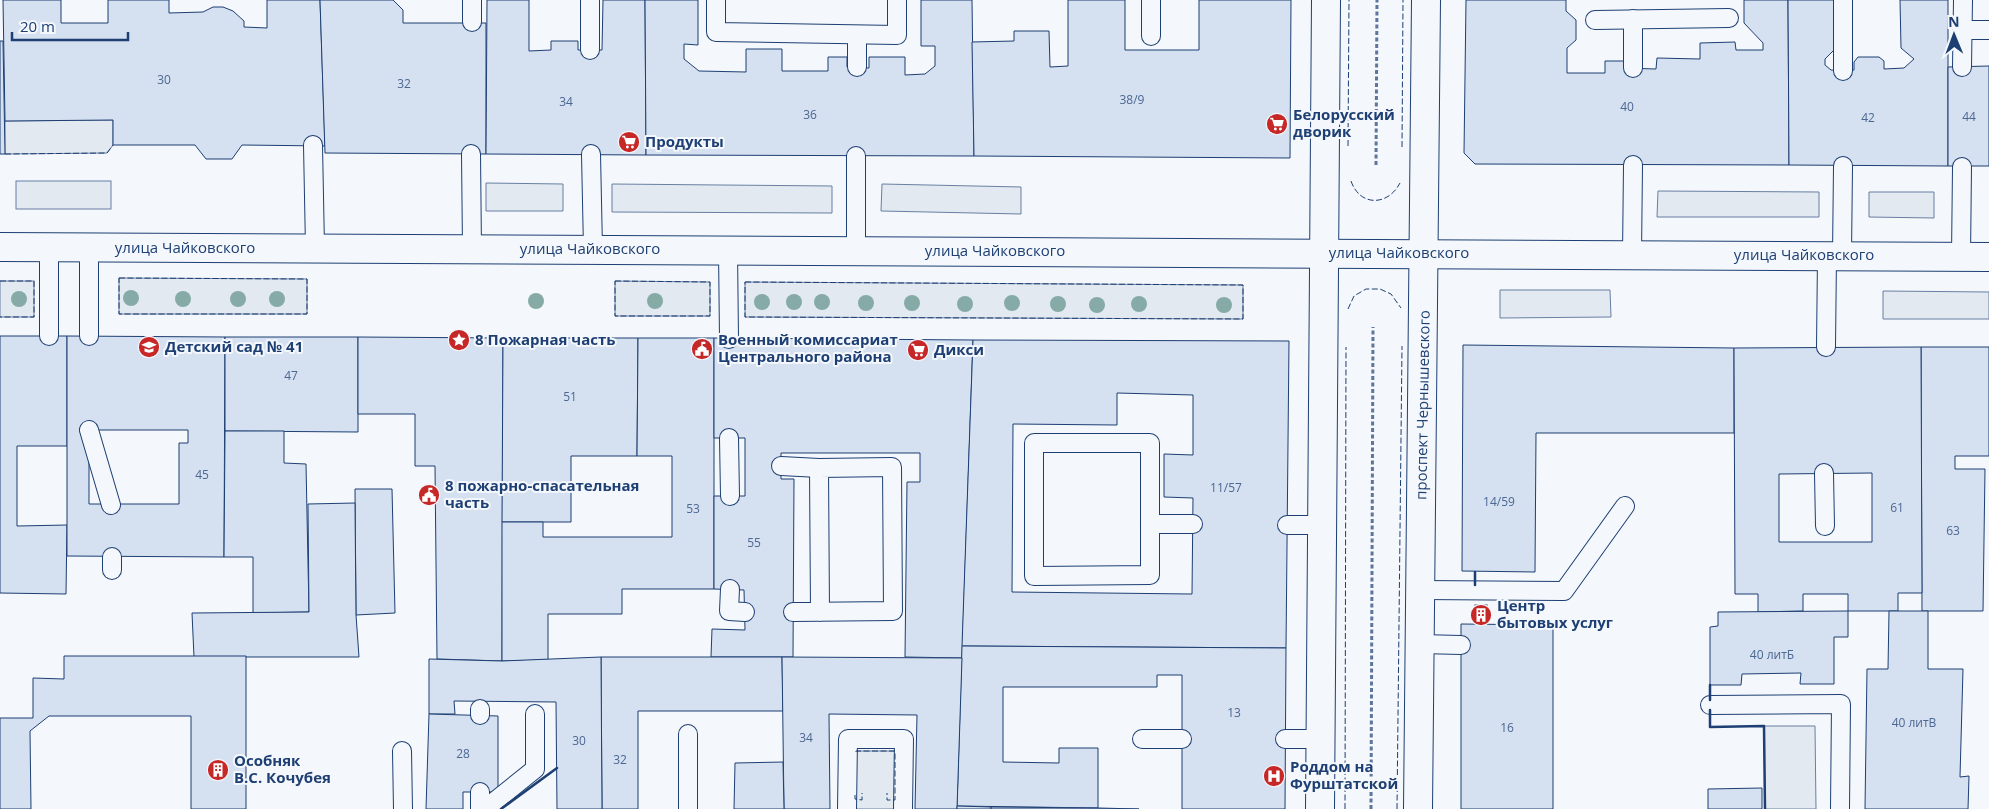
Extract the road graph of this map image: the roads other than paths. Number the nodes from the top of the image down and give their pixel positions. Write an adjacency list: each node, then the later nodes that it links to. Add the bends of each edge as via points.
1 (472, 0): 13 (lane)
2 (590, 0): 18 (lane)
3 (716, 0): 16 (lane, via 716,32)
4 (897, 0): 16 (lane, via 896,35)
5 (1151, 0): 17 (lane)
6 (1326, 0): 38 (street)
7 (1426, 0): 39 (street, проспект Чернышевского)
8 (1843, 0): 22 (lane)
9 (1963, 0): 14 (lane)
10 (1729, 18): 11 (lane)
11 (1633, 19): 12 (lane); 21 (lane)
12 (1595, 20)
13 (472, 22)
14 (1963, 30): 15 (lane); 20 (lane)
15 (1989, 30)
16 (857, 35): 19 (lane)
17 (1151, 36)
18 (590, 50)
19 (856, 67)
20 (1962, 67)
21 (1633, 68)
22 (1843, 71)
23 (313, 145): 33 (lane)
24 (471, 154): 34 (lane)
25 (591, 154): 35 (lane)
26 (856, 156): 37 (lane)
27 (1633, 165): 40 (lane)
28 (1842, 166): 41 (lane)
29 (1962, 167): 42 (lane)
30 (0, 247): 31 (street, улица Чайковского)
31 (49, 247): 32 (street, улица Чайковского); 44 (lane)
32 (89, 247): 33 (street, улица Чайковского); 45 (lane)
33 (315, 248): 34 (street, улица Чайковского)
34 (472, 249): 35 (street, улица Чайковского)
35 (593, 249): 36 (street, улица Чайковского)
36 (728, 250): 37 (street, улица Чайковского); 46 (lane)
37 (856, 251): 38 (street, улица Чайковского)
38 (1325, 253): 39 (street, улица Чайковского); 59 (street)
39 (1424, 253): 40 (street, улица Чайковского); 62 (street, проспект Чернышевского)
40 (1632, 254): 41 (street, улица Чайковского)
41 (1835, 256): 42 (street, улица Чайковского); 47 (lane)
42 (1962, 256): 43 (street, улица Чайковского)
43 (1989, 257)
44 (49, 336)
45 (89, 336)
46 (729, 339)
47 (1826, 347)
48 (89, 430): 54 (lane)
49 (728, 438): 53 (lane, via 737,463)
50 (781, 466): 51 (lane)
51 (819, 468): 65 (lane); 65 (lane, via 892,467 893,611)
52 (1824, 473): 60 (lane)
53 (730, 496)
54 (111, 505)
55 (1624, 506): 62 (lane, via 1564,591)
56 (1150, 524): 56 (lane, via 1150,442 1034,443 1034,576 1150,575); 57 (lane)
57 (1193, 524)
58 (1288, 525): 59 (lane)
59 (1323, 525): 74 (street)
60 (1825, 526)
61 (730, 589): 63 (lane, via 729,611)
62 (1421, 590): 66 (street, проспект Чернышевского)
63 (744, 612)
64 (793, 612): 65 (lane)
65 (820, 612)
66 (1420, 644): 67 (lane); 82 (street, проспект Чернышевского)
67 (1461, 645)
68 (1710, 705): 83 (lane, via 1841,704)
69 (535, 714): 77 (lane, via 535,768)
70 (688, 734): 78 (lane)
71 (1142, 738): 72 (lane)
72 (1182, 738)
73 (1285, 739): 74 (lane)
74 (1321, 739): 81 (street)
75 (402, 752): 76 (lane)
76 (402, 809)
77 (486, 809)
78 (688, 809)
79 (847, 809): 80 (lane, via 848,739 904,740)
80 (904, 809)
81 (1320, 809)
82 (1418, 809)
83 (1840, 809)

